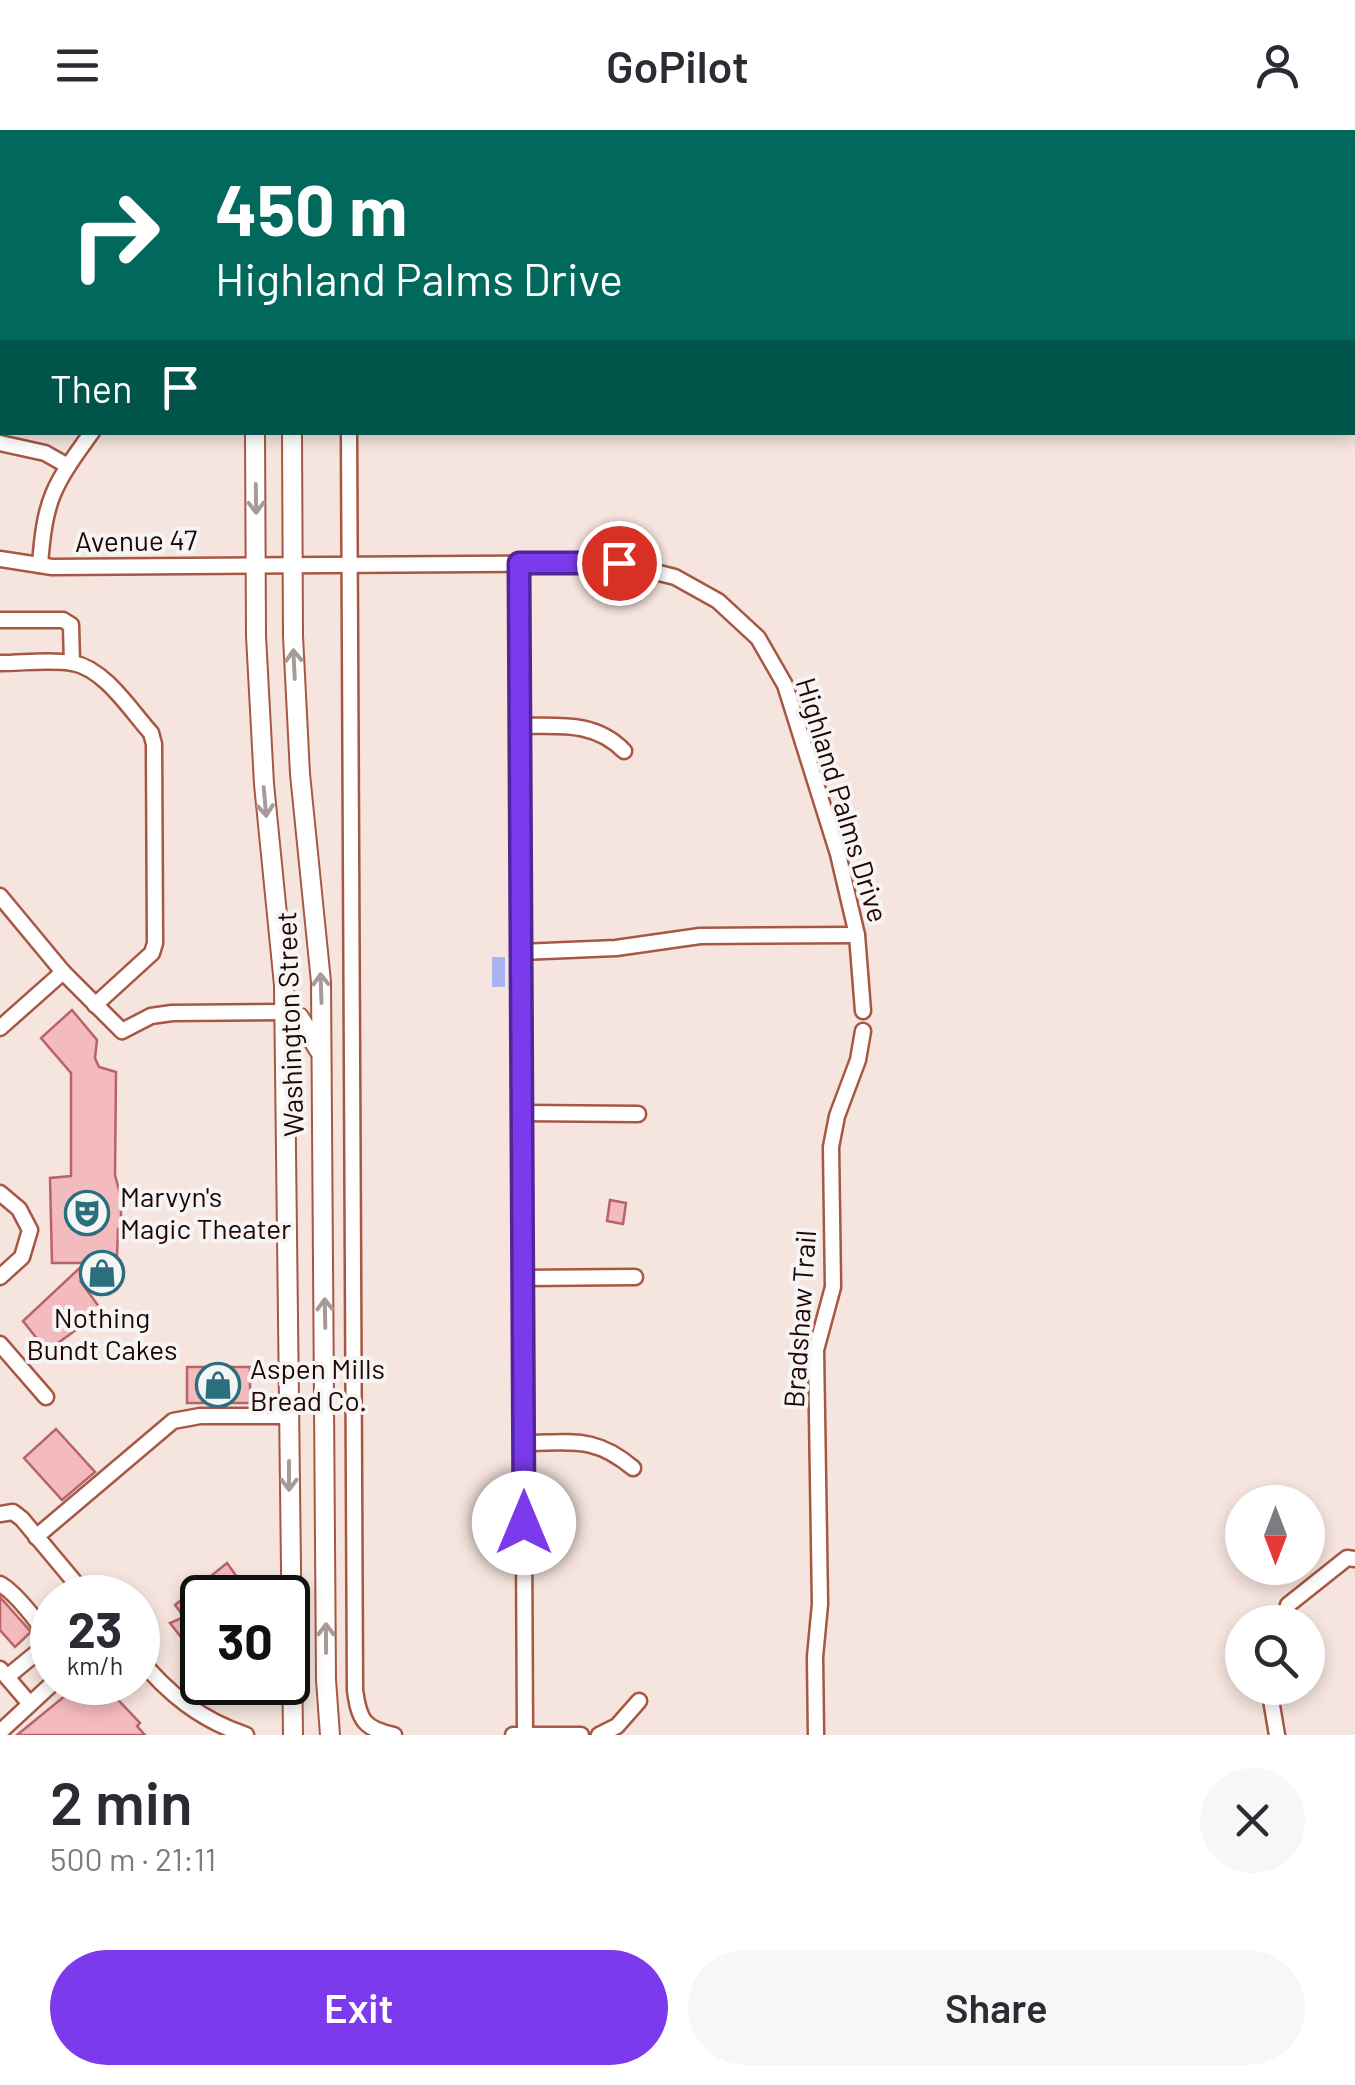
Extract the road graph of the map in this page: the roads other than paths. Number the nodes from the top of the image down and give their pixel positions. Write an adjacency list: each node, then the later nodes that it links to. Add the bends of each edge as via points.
1 (90, 435): 6 (street)
2 (255, 435): 11 (main road, Washington Street, one-way to 11)
3 (292, 435): 12 (main road, Washington Street)
4 (349, 435): 9 (street)
5 (0, 444): 6 (street, via 45,453)
6 (68, 466): 10 (street, via 48,506)
7 (0, 559): 10 (street, Avenue 47)
8 (519, 563): 9 (street, Highland Palms Drive); 16 (street); 19 (street, Highland Palms Drive, via 619,563 676,576 718,601 758,638 785,685)
9 (349, 564): 12 (street, Highland Palms Drive); 55 (street, via 355,1690 364,1722)
10 (40, 565): 11 (street, Avenue 47)
11 (265, 565): 12 (street, Highland Palms Drive); 24 (main road, Washington Street, one-way to 24, via 256,636)
12 (292, 565): 27 (main road, Washington Street, one-way to 12)
13 (0, 620): 14 (street, via 63,620 71,625)
14 (72, 662): 15 (street); 22 (street, via 99,676 154,744 155,943)
15 (0, 663)
16 (520, 726): 17 (street, via 582,726 609,736); 20 (street)
17 (624, 751)
18 (0, 896): 21 (street)
19 (858, 934): 20 (street, via 700,936); 23 (street, Highland Palms Drive)
20 (521, 952): 28 (street)
21 (64, 972): 22 (street); 25 (street)
22 (96, 1004): 24 (street, via 122,1031 172,1013)
23 (863, 1010)
24 (284, 1012): 27 (main road, via 299,1017); 36 (main road, Washington Street)
25 (0, 1028)
26 (863, 1031): 59 (street, Bradshaw Trail, via 831,1148 833,1287 816,1350)
27 (322, 1054): 54 (main road, Washington Street, one-way to 27)
28 (522, 1113): 29 (street); 33 (street)
29 (638, 1114)
30 (0, 1193): 31 (street, via 30,1230 22,1258)
31 (0, 1277)
32 (635, 1277): 33 (street)
33 (522, 1278): 37 (street)
34 (0, 1344): 35 (street)
35 (46, 1398)
36 (288, 1416): 40 (street, via 173,1421); 53 (main road, Washington Street, one-way to 53)
37 (523, 1443): 38 (street, via 610,1448); 51 (street)
38 (632, 1468)
39 (0, 1514): 40 (street, via 13,1512)
40 (36, 1537): 42 (street)
41 (1355, 1560): 44 (street, via 1346,1558)
42 (68, 1575)
43 (0, 1584): 45 (street, via 45,1637 40,1650)
44 (1289, 1605)
45 (4, 1673): 48 (street)
46 (160, 1680): 52 (street, via 212,1724)
47 (639, 1700): 58 (street, via 617,1726)
48 (30, 1704): 50 (street)
49 (1272, 1705): 60 (street)
50 (2, 1724)
51 (524, 1734): 56 (street); 57 (street)
52 (246, 1735)
53 (293, 1735)
54 (330, 1735)
55 (394, 1735)
56 (514, 1735)
57 (582, 1735)
58 (599, 1735)
59 (816, 1735)
60 (1278, 1735)

